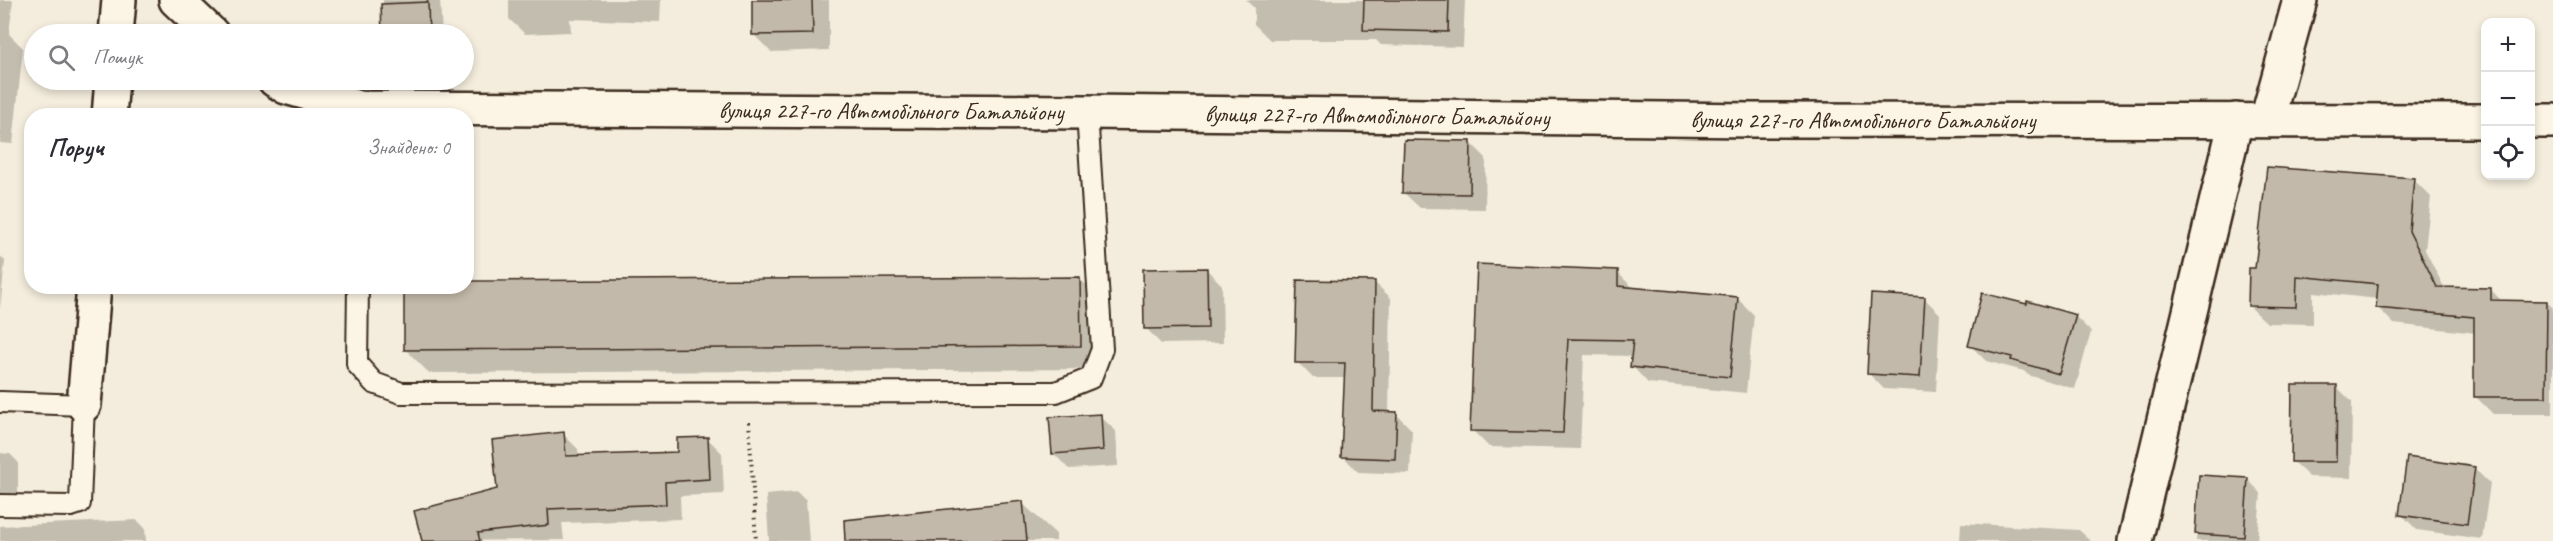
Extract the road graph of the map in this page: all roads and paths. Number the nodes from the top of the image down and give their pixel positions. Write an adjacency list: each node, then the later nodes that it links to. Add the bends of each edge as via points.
1 (119, 0): 4 (street)
2 (176, 0): 5 (street)
3 (2300, 0): 12 (street)
4 (117, 24)
5 (201, 24)
6 (111, 90): 8 (street)
7 (295, 90): 9 (street, вулиця 227-го Автомобільного Батальйону)
8 (110, 108)
9 (347, 108)
10 (474, 112): 11 (street, вулиця 227-го Автомобільного Батальйону)
11 (1087, 112): 12 (street, вулиця 227-го Автомобільного Батальйону, via 1752,120); 18 (lane, via 1102,349 1091,378 1056,392)
12 (2252, 120): 13 (street, вулиця 227-го Автомобільного Батальйону); 23 (street)
13 (2481, 121)
14 (2535, 121): 15 (street)
15 (2553, 121)
16 (93, 294): 20 (street)
17 (358, 294): 18 (lane, via 357,364 374,383 401,393)
18 (747, 391): 22 (path)
19 (0, 402): 20 (lane)
20 (84, 405): 21 (lane, via 80,503)
21 (0, 505)
22 (756, 541)
23 (2135, 541)

